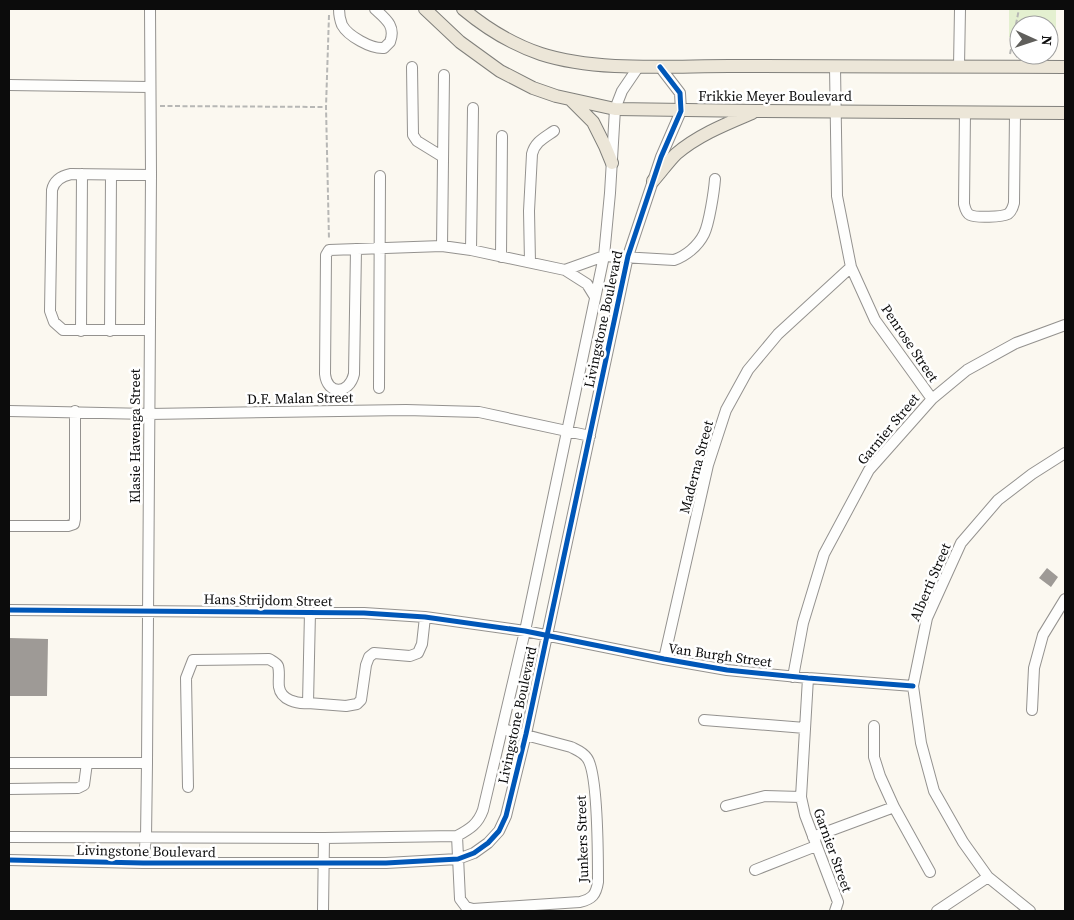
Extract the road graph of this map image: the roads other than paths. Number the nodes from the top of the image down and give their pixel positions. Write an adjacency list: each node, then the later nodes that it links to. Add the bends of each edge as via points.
1 (150, 9): 15 (street, Klasie Havenga Street)
2 (375, 9): 6 (street, via 392,28 390,42 384,48 372,47 359,40 344,28)
3 (425, 9): 16 (main road, Frikkie Meyer Boulevard, via 460,42 500,71 533,88)
4 (463, 9): 7 (main road, via 512,44 542,54 576,62)
5 (960, 9): 9 (street)
6 (336, 10)
7 (639, 66): 11 (main road); 18 (street, Livingstone Boulevard, via 622,90)
8 (835, 66): 9 (main road); 11 (main road); 20 (street, Penrose Street)
9 (959, 66): 12 (main road)
10 (412, 67): 27 (street, via 413,136)
11 (660, 67): 19 (street, via 680,93)
12 (1065, 67)
13 (444, 75): 27 (street)
14 (9, 85): 15 (street)
15 (150, 87): 31 (street, Klasie Havenga Street)
16 (572, 100): 18 (main road, Frikkie Meyer Boulevard); 28 (main road, via 593,122)
17 (473, 108): 38 (street)
18 (615, 109): 19 (main road, Frikkie Meyer Boulevard); 28 (street, Livingstone Boulevard)
19 (680, 111): 21 (main road, Frikkie Meyer Boulevard); 34 (street, Livingstone Boulevard)
20 (836, 111): 21 (main road, Frikkie Meyer Boulevard); 22 (main road, Frikkie Meyer Boulevard); 43 (street, Penrose Street, via 837,196)
21 (757, 112): 34 (main road, via 694,141 677,154)
22 (965, 112): 23 (main road, Frikkie Meyer Boulevard); 23 (street, via 964,204 966,211 976,216 1007,214 1014,203)
23 (1015, 113): 24 (main road, Frikkie Meyer Boulevard)
24 (1065, 113)
25 (554, 132): 42 (street, via 538,142 532,154)
26 (502, 136): 41 (street)
27 (442, 157): 35 (street)
28 (612, 163): 39 (street, Livingstone Boulevard)
29 (82, 174): 30 (street); 48 (street); 48 (street, via 64,176 53,185 50,311 59,327)
30 (111, 175): 31 (street); 49 (street)
31 (151, 175): 47 (street, Klasie Havenga Street)
32 (380, 176): 36 (street)
33 (715, 179): 40 (street, via 704,234 691,250 674,260)
34 (653, 181): 40 (street, Livingstone Boulevard)
35 (442, 246): 36 (street); 38 (street)
36 (380, 249): 37 (street); 50 (street)
37 (356, 250): 37 (street, via 354,374 350,386 340,389 329,385 325,374 326,255 329,250)
38 (471, 250): 41 (street)
39 (604, 256): 40 (street); 44 (street); 45 (street, Livingstone Boulevard)
40 (628, 256): 56 (street, Livingstone Boulevard)
41 (501, 257): 42 (street)
42 (530, 262): 44 (street)
43 (851, 267): 51 (street, Penrose Street, via 875,320); 66 (street, Maderna Street, via 778,334 748,370 726,410 708,465)
44 (565, 270): 45 (street, via 587,284)
45 (595, 297): 55 (street, Livingstone Boulevard)
46 (1065, 325): 51 (street, Garnier Street, via 1016,343 967,370)
47 (149, 330): 49 (street); 54 (street, Klasie Havenga Street)
48 (81, 331): 49 (street)
49 (110, 331)
50 (379, 388)
51 (932, 399): 67 (street, Garnier Street, via 869,470 824,554 803,623)
52 (9, 411): 53 (street, D.F. Malan Street)
53 (75, 412): 54 (street, D.F. Malan Street); 58 (street, via 74,524)
54 (149, 414): 55 (street, D.F. Malan Street, via 480,412); 61 (street, Klasie Havenga Street)
55 (567, 432): 56 (street, D.F. Malan Street); 64 (street, Livingstone Boulevard)
56 (590, 436): 65 (street, Livingstone Boulevard)
57 (1065, 453): 69 (street, Alberti Street, via 998,500 962,543 927,618)
58 (9, 526)
59 (1065, 599): 71 (street, via 1043,635 1034,668)
60 (9, 610): 61 (street, Hans Strijdom Street)
61 (148, 610): 62 (street, Hans Strijdom Street); 77 (street, Klasie Havenga Street)
62 (310, 612): 63 (street, Hans Strijdom Street); 70 (street)
63 (425, 618): 64 (street, Hans Strijdom Street); 70 (street, via 418,653 410,656 374,654 369,657 361,700 357,704)
64 (525, 631): 65 (street, Van Burgh Street); 75 (street, Livingstone Boulevard)
65 (547, 635): 66 (street, Van Burgh Street); 76 (street, Livingstone Boulevard)
66 (664, 659): 67 (street, Van Burgh Street)
67 (793, 677): 68 (street, Van Burgh Street)
68 (808, 678): 69 (street, Van Burgh Street); 74 (street, Garnier Street)
69 (913, 686): 96 (street, Alberti Street, via 921,743 934,791 963,842)
70 (308, 703): 80 (street, via 296,703 283,696 279,689 278,667 269,659 193,660 186,678)
71 (1032, 710)
72 (704, 720): 74 (street)
73 (874, 726): 84 (street, via 874,757)
74 (805, 728): 82 (street, Garnier Street)
75 (503, 729): 76 (street, Junkers Street); 85 (street, Livingstone Boulevard, via 480,819 470,830)
76 (526, 734): 90 (street, Livingstone Boulevard, via 506,816 499,831 474,853); 90 (street, Junkers Street, via 581,752 591,765 596,815 597,891 590,899 580,902 473,909 466,907 460,899)
77 (147, 762): 79 (street); 87 (street, Klasie Havenga Street)
78 (9, 763): 79 (street)
79 (87, 763): 81 (street, via 84,784 78,788)
80 (188, 787)
81 (9, 788)
82 (801, 797): 83 (street, via 765,796); 89 (street, Garnier Street)
83 (726, 806)
84 (894, 807): 89 (street); 95 (street)
85 (457, 836): 88 (street, Livingstone Boulevard); 90 (street, Junkers Street)
86 (9, 837): 87 (street, Livingstone Boulevard)
87 (146, 838): 88 (street, Livingstone Boulevard); 92 (street, Klasie Havenga Street)
88 (324, 838): 93 (street)
89 (815, 842): 94 (street); 98 (street, Garnier Street, via 838,902)
90 (458, 859): 93 (street, Livingstone Boulevard)
91 (9, 860): 92 (street, Livingstone Boulevard)
92 (143, 863): 93 (street, Livingstone Boulevard)
93 (322, 863): 97 (street)
94 (755, 870)
95 (930, 872)
96 (988, 877): 99 (street); 100 (street, Alberti Street)
97 (323, 911)
98 (835, 911)
99 (937, 911)
100 (1030, 911)

